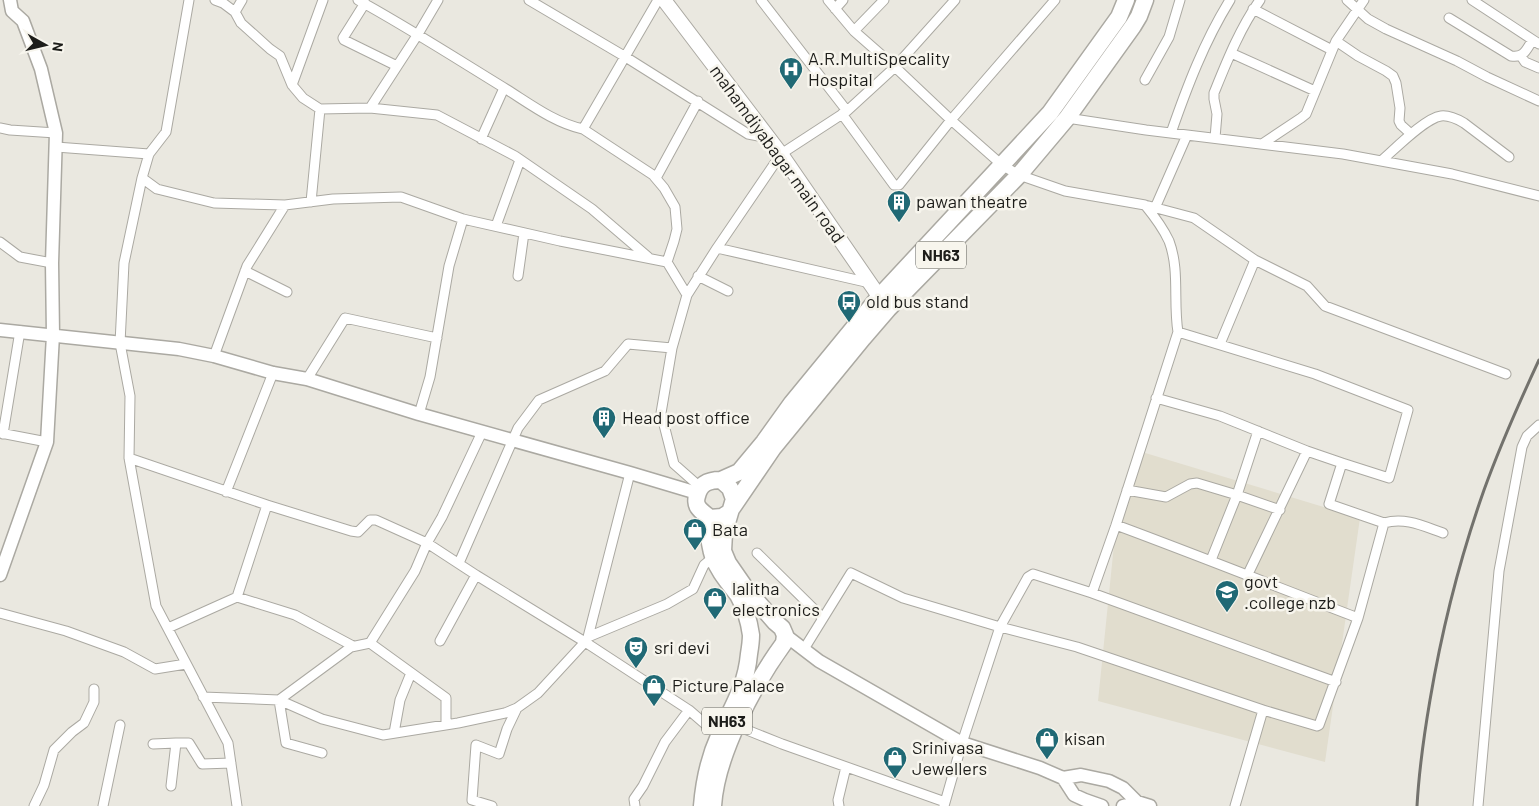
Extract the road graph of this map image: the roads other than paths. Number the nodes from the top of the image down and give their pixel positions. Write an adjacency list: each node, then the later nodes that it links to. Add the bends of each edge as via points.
1 (10, 0): 52 (street, via 12,11 23,21 41,68)
2 (189, 0): 61 (street, via 166,132)
3 (215, 0): 27 (street)
4 (242, 0): 27 (street)
5 (323, 0): 40 (street)
6 (438, 0): 30 (street)
7 (529, 0): 34 (street)
8 (663, 0): 34 (street); 56 (main road, mahamdiyabagar main road)
9 (761, 0): 47 (street)
10 (828, 0): 24 (street)
11 (843, 0): 24 (street)
12 (884, 0): 29 (street)
13 (955, 0): 37 (street)
14 (1055, 0): 49 (street)
15 (1126, 0): 66 (highway, NH63, via 1119,17 1050,113)
16 (1144, 0): 48 (highway, NH63, via 1133,26)
17 (1180, 0): 39 (street, via 1169,37)
18 (1230, 0): 53 (street, via 1189,82)
19 (1260, 0): 25 (street)
20 (1347, 0): 26 (street)
21 (1364, 0): 26 (street)
22 (1472, 0): 31 (street)
23 (362, 2): 30 (street); 36 (street, via 344,40)
24 (835, 9): 29 (street)
25 (1254, 9): 32 (street); 33 (street)
26 (1357, 10): 32 (street); 44 (street, via 1386,29)
27 (235, 12): 40 (street, via 242,23 280,56)
28 (1449, 18): 35 (street, via 1511,56)
29 (854, 31): 37 (street)
30 (418, 34): 36 (street); 41 (street)
31 (1536, 42): 35 (street)
32 (1334, 46): 42 (street); 54 (street, via 1393,76 1401,125)
33 (1230, 53): 42 (street); 57 (street, via 1214,92 1217,114)
34 (624, 56): 43 (street); 51 (street)
35 (1521, 56): 38 (street, via 1525,62)
36 (397, 66): 45 (street)
37 (895, 67): 47 (street); 49 (street)
38 (1539, 68)
39 (1145, 80)
40 (292, 85): 46 (street, via 303,98)
41 (504, 88): 51 (street, via 569,126); 58 (street)
42 (1315, 91): 59 (street, via 1306,114)
43 (698, 101): 56 (street, via 748,134); 69 (street)
44 (1539, 101)
45 (370, 108): 46 (street); 58 (street, via 437,116)
46 (320, 109): 71 (street)
47 (845, 113): 49 (street, via 896,186); 62 (street)
48 (1068, 118): 53 (street); 67 (highway, NH63)
49 (951, 120): 66 (street)
50 (0, 128): 52 (street)
51 (583, 130): 69 (street)
52 (56, 133): 60 (street)
53 (1171, 133): 55 (street)
54 (1411, 134): 63 (street, via 1432,119 1449,116 1464,122); 65 (street)
55 (1188, 135): 57 (street); 74 (street)
56 (769, 138): 62 (main road, mahamdiyabagar main road)
57 (1215, 138): 59 (street)
58 (481, 139): 64 (street)
59 (1262, 144): 65 (street)
60 (56, 147): 61 (street); 83 (street)
61 (149, 154): 68 (street)
62 (782, 154): 79 (street); 90 (main road, mahamdiyabagar main road)
63 (1509, 157)
64 (520, 160): 76 (street); 80 (street, via 592,210)
65 (1381, 161): 70 (street, via 1452,174)
66 (1002, 165): 67 (street); 90 (highway, NH63)
67 (1019, 175): 72 (street, via 1065,191); 90 (highway, NH63)
68 (142, 178): 73 (street, via 157,189 214,203); 96 (street, via 124,263)
69 (656, 178): 82 (street, via 675,207 676,235)
70 (1539, 196)
71 (310, 202): 73 (street); 75 (street, via 401,197)
72 (1145, 205): 74 (street); 93 (street, via 1158,222 1173,258)
73 (286, 206): 84 (street)
74 (1156, 208): 81 (street, via 1194,218)
75 (463, 219): 76 (street); 95 (street, via 449,266)
76 (496, 226): 77 (street)
77 (524, 233): 80 (street); 85 (street)
78 (0, 242): 83 (street, via 20,257)
79 (717, 248): 86 (street); 90 (street)
80 (650, 259): 82 (street)
81 (1255, 260): 97 (street); 101 (street, via 1307,286 1325,306)
82 (667, 262): 89 (street)
83 (52, 263): 94 (street)
84 (245, 271): 88 (street); 99 (street)
85 (518, 276)
86 (698, 276): 87 (street); 89 (street)
87 (728, 291)
88 (286, 292)
89 (687, 295): 98 (street)
90 (879, 297): 115 (highway, NH63, via 739,472); 121 (highway, NH63)
91 (0, 330): 92 (street)
92 (20, 332): 94 (street); 108 (street)
93 (1178, 332): 97 (street); 103 (street)
94 (53, 335): 96 (street); 110 (street)
95 (437, 338): 102 (street, via 345,318); 104 (street)
96 (120, 343): 99 (street); 112 (street, via 130,396)
97 (1220, 344): 113 (street, via 1315,374 1408,410 1389,478)
98 (672, 348): 109 (street, via 628,344 605,371 539,400); 116 (street, via 661,413 674,464)
99 (214, 356): 100 (street)
100 (273, 374): 102 (street); 118 (street)
101 (1506, 374)
102 (306, 380): 104 (street)
103 (1156, 398): 106 (street, via 1220,416); 117 (street)
104 (419, 414): 107 (street)
105 (1539, 425): 185 (street, via 1527,436 1522,447 1499,571)
106 (1258, 431): 111 (street); 119 (street)
107 (482, 432): 109 (street); 127 (street)
108 (1, 434): 110 (street)
109 (513, 440): 114 (street); 131 (street)
110 (47, 442): 132 (street)
111 (1307, 451): 113 (street); 122 (street)
112 (130, 458): 118 (street); 141 (street, via 156,606)
113 (1342, 463): 124 (street, via 1329,504)
114 (630, 473): 116 (street); 145 (street)
115 (721, 480): 116 (highway, NH63, via 702,484); 121 (highway, NH63, via 730,488 734,499)
116 (698, 490): 123 (highway, NH63, via 698,508)
117 (1126, 490): 119 (street, via 1166,496 1197,483); 125 (street)
118 (226, 492): 120 (street)
119 (1237, 495): 122 (street); 130 (street)
120 (267, 505): 127 (street, via 358,532 370,520 376,520); 136 (street)
121 (731, 510): 123 (highway, via 722,517); 129 (highway, NH63)
122 (1280, 510): 134 (street)
123 (706, 515): 129 (highway, NH63)
124 (1384, 523): 126 (street, via 1408,521); 139 (street)
125 (1116, 525): 130 (street); 135 (street)
126 (1443, 533)
127 (427, 543): 131 (street); 146 (street, via 415,571)
128 (757, 553): 138 (street)
129 (718, 554): 142 (highway, NH63); 143 (highway, NH63, via 723,574 739,597 748,618); 145 (street, via 704,565 693,589 686,594)
130 (1211, 560): 134 (street)
131 (459, 563): 133 (street)
132 (0, 575)
133 (476, 575): 144 (street); 145 (street)
134 (1247, 576): 139 (street)
135 (1092, 593): 140 (street, via 1033,574 1028,577); 152 (street)
136 (237, 597): 141 (street); 147 (street, via 294,615)
137 (0, 613): 150 (street, via 66,631 124,652 156,669)
138 (823, 618): 140 (street, via 852,573 904,598); 148 (street)
139 (1358, 618): 152 (street)
140 (1000, 626): 158 (street, via 1077,647); 166 (street)
141 (168, 628): 150 (street)
142 (780, 629): 143 (highway, via 767,621 759,623); 148 (street); 149 (highway, NH63, via 784,643)
143 (751, 637): 149 (highway, NH63, via 758,652 765,655); 163 (highway, NH63, via 745,681)
144 (440, 640)
145 (587, 640): 156 (street, via 538,693); 157 (street)
146 (370, 643): 147 (street); 151 (street)
147 (354, 646): 155 (street)
148 (804, 649): 166 (street, via 818,661)
149 (777, 653): 161 (highway, NH63)
150 (186, 664): 154 (street)
151 (411, 672): 160 (street, via 446,698); 162 (street, via 400,700)
152 (1336, 682): 158 (street, via 1317,726)
153 (94, 689): 174 (street, via 94,702 84,723 54,750)
154 (203, 697): 155 (street); 168 (street, via 228,743)
155 (279, 700): 162 (street, via 322,719 383,735); 167 (street, via 286,743)
156 (517, 708): 160 (street); 177 (street, via 500,754 476,745 472,800)
157 (689, 710): 163 (street); 178 (street, via 665,742 634,799)
158 (1263, 710): 184 (street)
159 (120, 725): 175 (street)
160 (446, 725): 162 (street)
161 (737, 726): 169 (street); 180 (highway, NH63, via 722,758)
162 (394, 734)
163 (719, 736): 179 (highway, NH63, via 709,763)
164 (176, 743): 165 (street); 168 (street, via 189,743 202,764); 171 (street)
165 (153, 744)
166 (962, 744): 170 (street); 172 (street)
167 (322, 753)
168 (231, 763): 176 (street)
169 (846, 767): 172 (street); 181 (street)
170 (1063, 778): 173 (street, via 1081,775 1109,781); 182 (street, via 1074,795)
171 (171, 786)
172 (945, 804)
173 (1143, 804): 183 (street)
174 (34, 806)
175 (103, 806)
176 (237, 806)
177 (492, 806)
178 (634, 806)
179 (702, 806)
180 (712, 806)
181 (839, 806)
182 (1102, 806)
183 (1123, 806)
184 (1235, 806)
185 (1478, 806)

